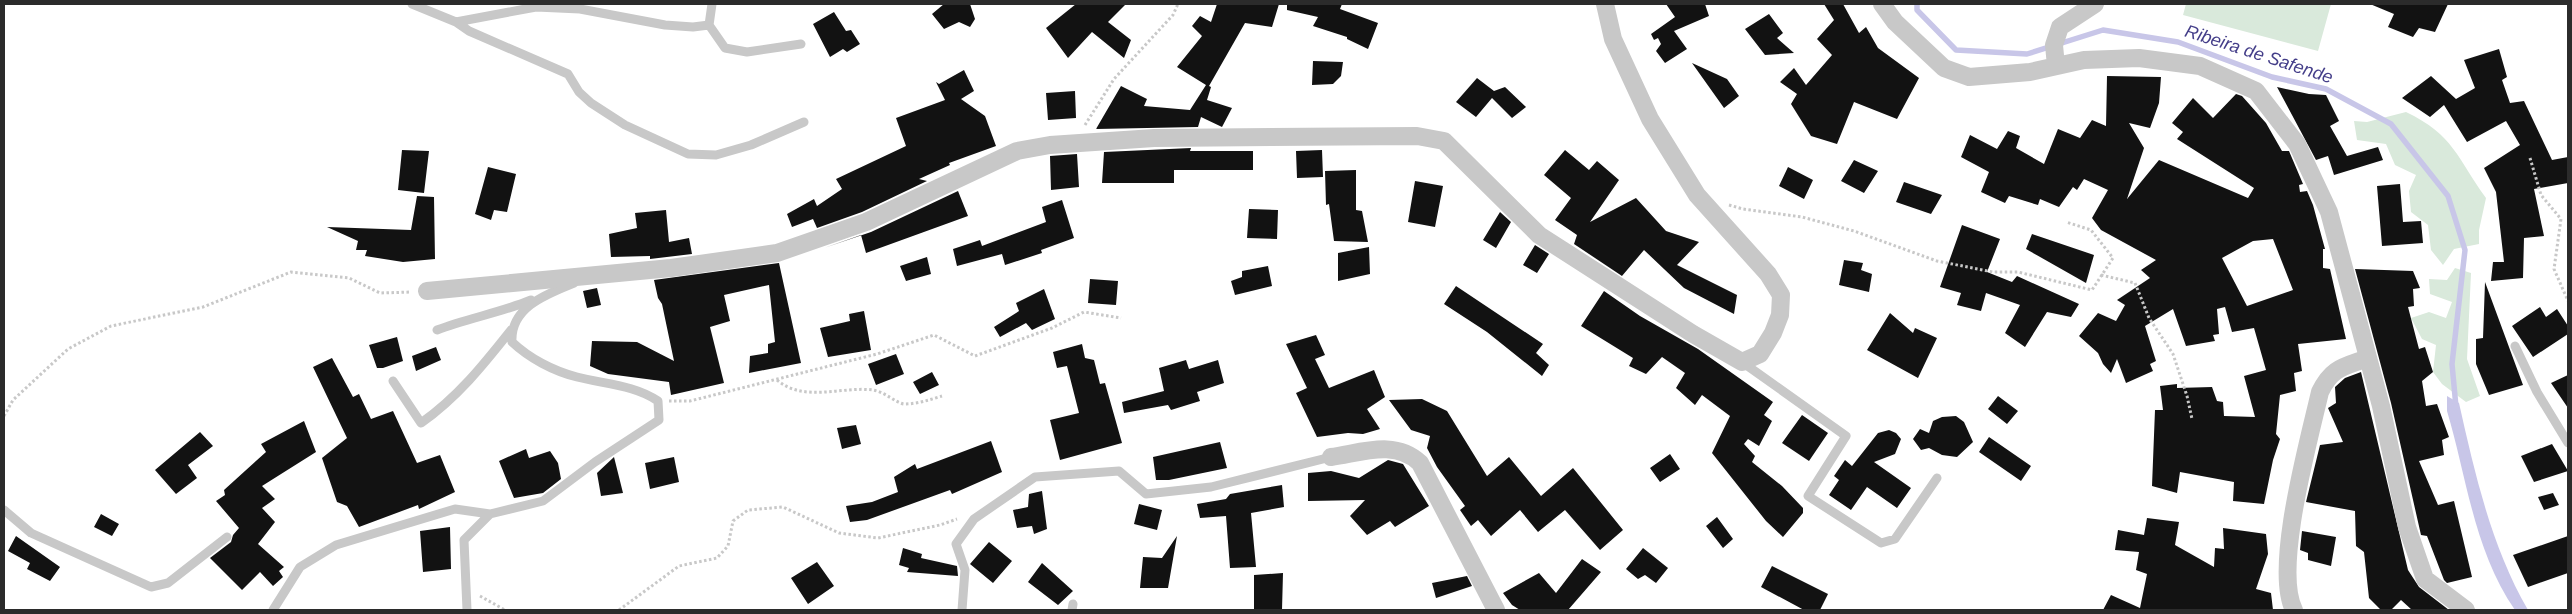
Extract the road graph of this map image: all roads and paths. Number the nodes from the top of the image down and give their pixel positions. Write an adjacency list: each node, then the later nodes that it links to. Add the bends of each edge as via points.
1 (412, 4): 7 (lane)
2 (712, 4): 8 (lane)
3 (1178, 4): 12 (path, via 1173,15 1114,78 1086,121)
4 (1605, 4): 26 (street, via 1612,39 1650,119 1697,195 1768,274 1781,295 1780,315 1760,354)
5 (1882, 4): 10 (street, via 1895,22 1944,68 1969,77 2030,72)
6 (2095, 4): 10 (street, via 2060,27 2054,45)
7 (456, 22): 8 (lane, via 536,7 580,9 665,25); 11 (lane, via 468,31 568,74 579,92 591,103 626,125 688,154 716,155 750,146)
8 (709, 25): 9 (lane, via 725,48 747,52)
9 (801, 44)
10 (2056, 66): 25 (street, via 2084,60 2138,58 2200,66 2256,91 2297,144 2329,212)
11 (804, 122)
12 (1082, 143): 16 (street, via 1017,151 866,222 776,253); 26 (street, via 1154,138 1407,136 1444,141 1539,235)
13 (2530, 158): 20 (path, via 2541,195 2561,219 2554,269)
14 (1725, 203): 17 (path, via 1743,209 1802,217 1854,231 1937,261 1992,272 2018,272 2092,290)
15 (2066, 222): 17 (path, via 2091,230 2113,258)
16 (594, 275): 18 (street); 19 (lane)
17 (2101, 275): 32 (path, via 2135,283 2149,318 2173,354)
18 (427, 292): 31 (path, via 380,293 349,278 291,272 203,306 111,326 68,349 14,400)
19 (543, 295): 22 (lane, via 504,311 462,320); 23 (lane, via 528,306)
20 (2568, 301)
21 (1121, 318): 27 (path, via 1084,312 1052,328 975,356 934,335 878,354)
22 (436, 330)
23 (511, 330): 28 (lane, via 466,386 421,423); 30 (lane, via 512,342 527,356 574,377 644,392)
24 (2515, 346): 33 (lane, via 2537,392)
25 (2368, 358): 47 (street, via 2334,370 2320,392 2294,508 2287,574 2288,599); 48 (street, via 2407,527 2425,579)
26 (1742, 362): 35 (lane, via 1846,436 1808,496 1881,544 1895,539)
27 (777, 379): 29 (path, via 787,388 808,392 873,390 888,394 902,404 916,404); 30 (path, via 690,401)
28 (393, 381)
29 (942, 396)
30 (658, 401): 38 (lane, via 659,420 543,501)
31 (4, 416)
32 (2192, 419)
33 (2568, 443)
34 (1330, 457): 36 (lane, via 1211,488 1146,494 1119,471 1034,477); 46 (street, via 1393,448 1410,454 1420,463)
35 (1937, 478)
36 (991, 507): 44 (path, via 940,525 878,538 839,533 783,506 748,510 733,521 728,546 717,558 679,566); 45 (lane, via 974,519 956,544 965,570)
37 (4, 510): 39 (lane, via 31,533 151,587 168,583)
38 (490, 514): 40 (lane, via 464,540); 41 (lane, via 456,509 336,545 300,567)
39 (227, 537)
40 (465, 588): 42 (lane); 43 (path)
41 (274, 610)
42 (467, 610)
43 (505, 610)
44 (619, 610)
45 (962, 610)
46 (1496, 610)
47 (2294, 610)
48 (2466, 610)

